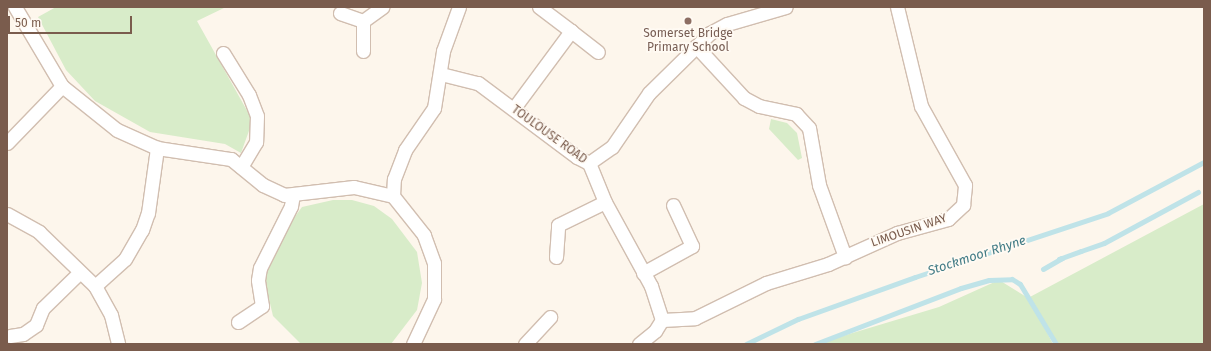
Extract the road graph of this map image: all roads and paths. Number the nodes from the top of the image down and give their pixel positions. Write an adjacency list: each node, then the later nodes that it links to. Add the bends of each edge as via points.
1 (15, 7): 15 (street)
2 (382, 7): 8 (street)
3 (459, 7): 14 (street, via 443,51)
4 (539, 7): 9 (street)
5 (786, 7): 10 (street, via 727,24)
6 (897, 7): 27 (street, LIMOUSIN WAY, via 920,106 959,173 966,195 963,205 948,219 897,233)
7 (340, 13): 8 (street)
8 (364, 21): 11 (street)
9 (571, 30): 12 (street); 16 (street)
10 (696, 46): 19 (street, via 649,93 612,147); 27 (street, via 744,98 759,106 782,108 803,120 812,138 820,185)
11 (363, 51)
12 (598, 52)
13 (224, 53): 20 (street, via 249,95 257,116 256,142)
14 (440, 74): 16 (street, TOULOUSE ROAD, via 478,83); 22 (street, via 434,108 400,162)
15 (62, 86): 17 (street); 18 (street, via 101,120)
16 (514, 108): 19 (street, TOULOUSE ROAD, via 577,157)
17 (7, 143)
18 (157, 148): 20 (street, via 221,156); 30 (street, via 148,213 142,230 125,259)
19 (589, 163): 23 (street, TOULOUSE ROAD)
20 (241, 167): 21 (street, via 268,188)
21 (292, 195): 22 (street, via 354,186); 33 (street, via 291,206 260,268 258,280 262,306)
22 (393, 196): 36 (street, via 424,235 434,263 434,299)
23 (605, 202): 26 (street, via 558,225); 29 (street, TOULOUSE ROAD)
24 (674, 205): 29 (street, via 692,246)
25 (7, 214): 28 (street, via 39,232)
26 (556, 257)
27 (845, 257): 32 (street, LIMOUSIN WAY, via 766,283 695,318)
28 (79, 273): 30 (street); 34 (street, via 43,308 36,324 23,334)
29 (644, 273): 32 (street, TOULOUSE ROAD)
30 (94, 286): 35 (street, via 111,315)
31 (550, 317): 37 (street)
32 (662, 320): 38 (street, via 656,331)
33 (238, 322)
34 (10, 336)
35 (118, 344)
36 (413, 344)
37 (525, 344)
38 (639, 344)

